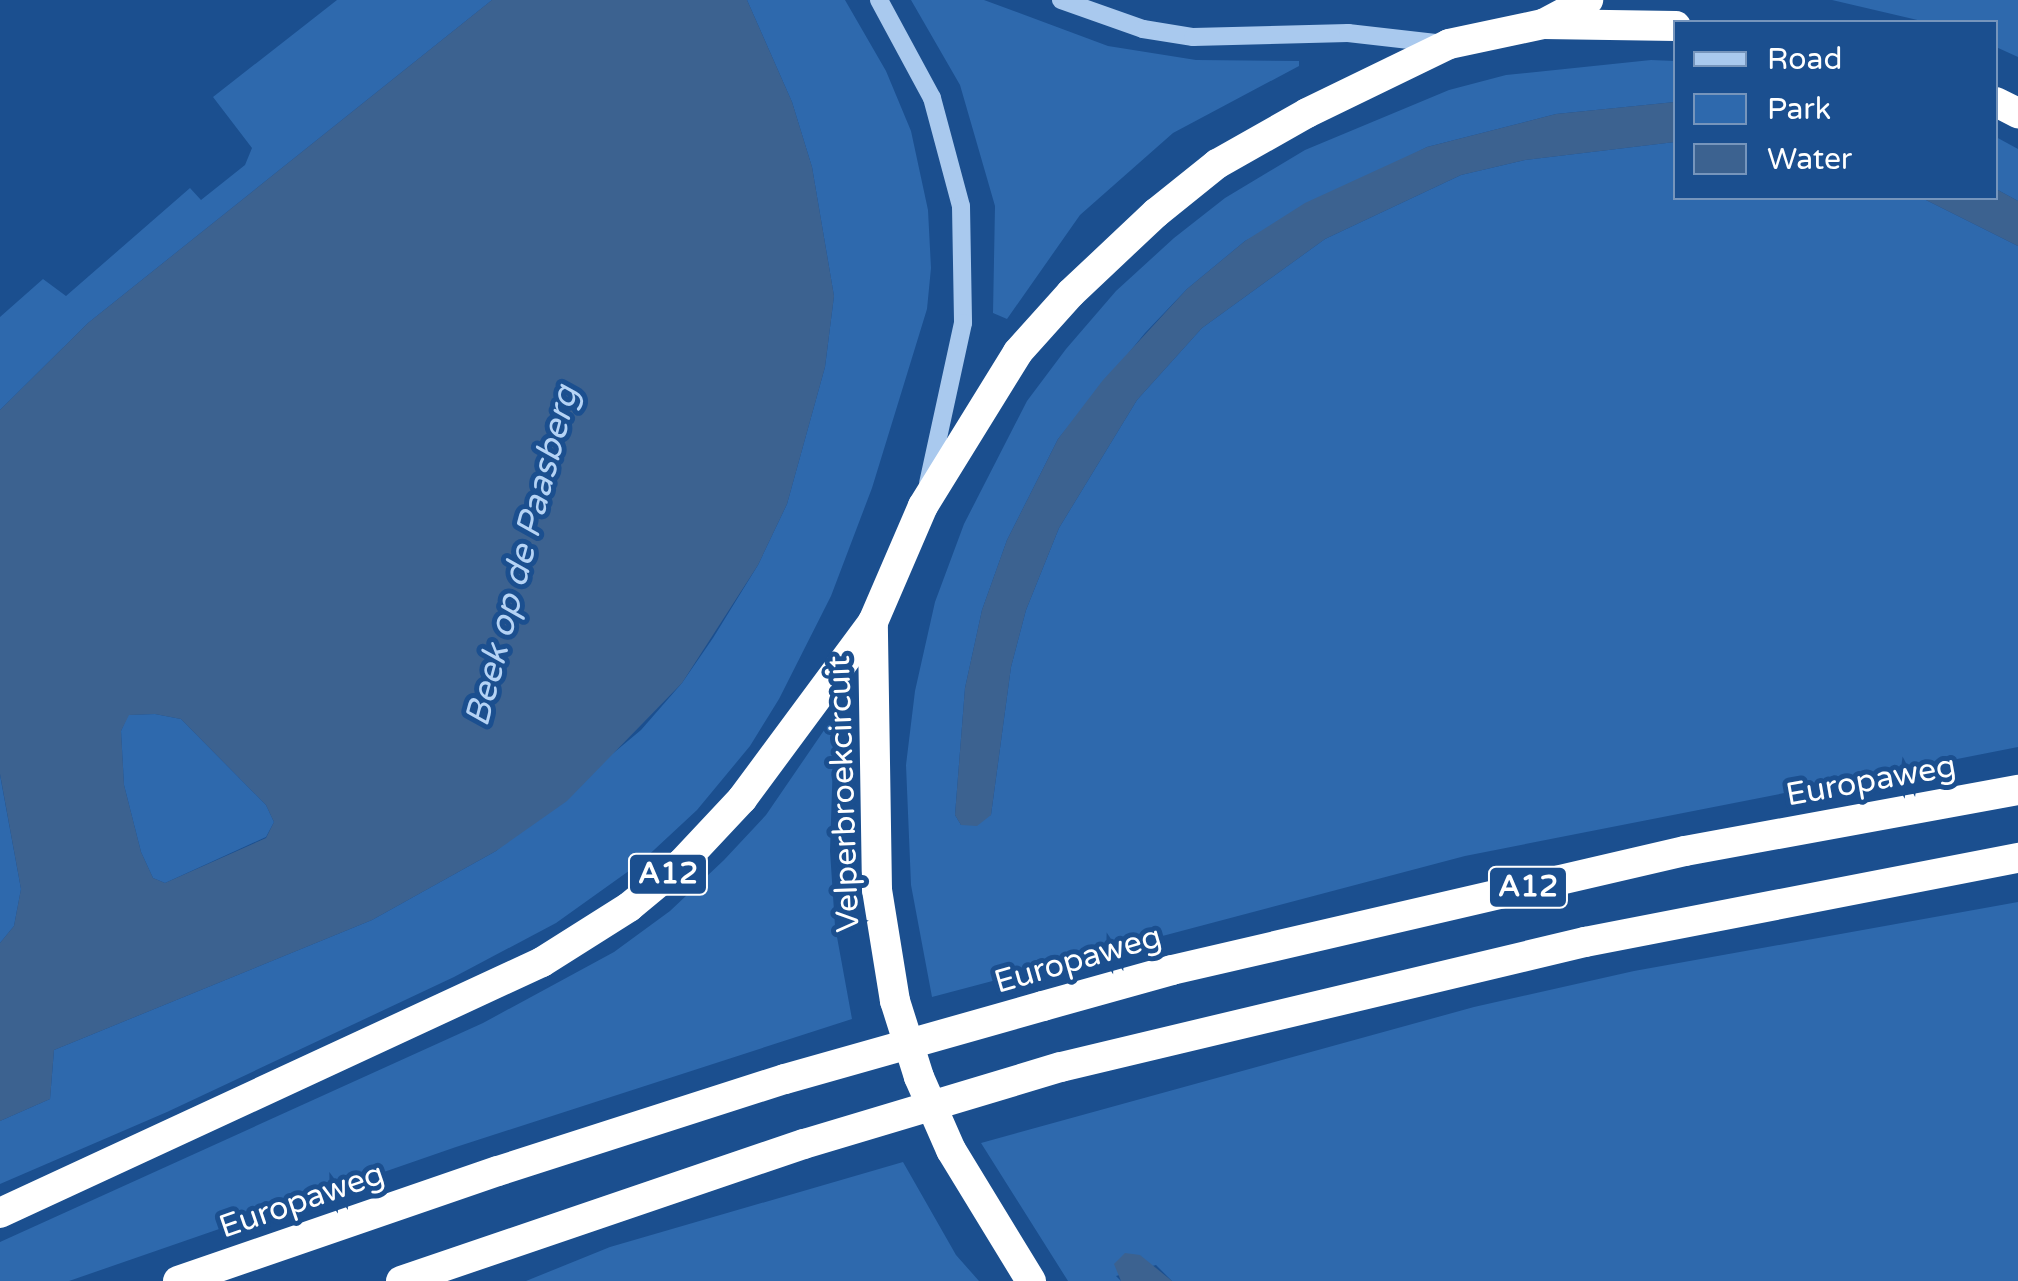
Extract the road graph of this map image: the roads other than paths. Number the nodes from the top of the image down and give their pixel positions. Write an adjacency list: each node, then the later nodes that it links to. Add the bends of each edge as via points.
1 (879, 0): 7 (street, via 932,98 961,206 963,323)
2 (1061, 0): 6 (street, via 1143,29 1193,37 1348,33)
3 (1588, 0): 4 (highway)
4 (1543, 24): 5 (highway, Velperbroekcircuit / A12); 6 (highway, Velperbroekcircuit / A12)
5 (1673, 26)
6 (1449, 44): 7 (highway, Velperbroekcircuit / A12, via 1217,164 1156,213 1070,292 1018,352)
7 (923, 506): 8 (highway, Velperbroekcircuit / A12)
8 (872, 622): 11 (highway, A12, via 742,799 682,863 629,906 542,962); 14 (highway, Velperbroekcircuit / A12, via 876,890 895,1000 951,1150)
9 (2018, 790): 12 (highway, Europaweg / A12, bridge, via 1666,855 1172,970 785,1080)
10 (2018, 858): 13 (highway, A12, bridge, via 1585,942 1061,1068 804,1144)
11 (0, 1213)
12 (178, 1281)
13 (401, 1281)
14 (1030, 1281)

